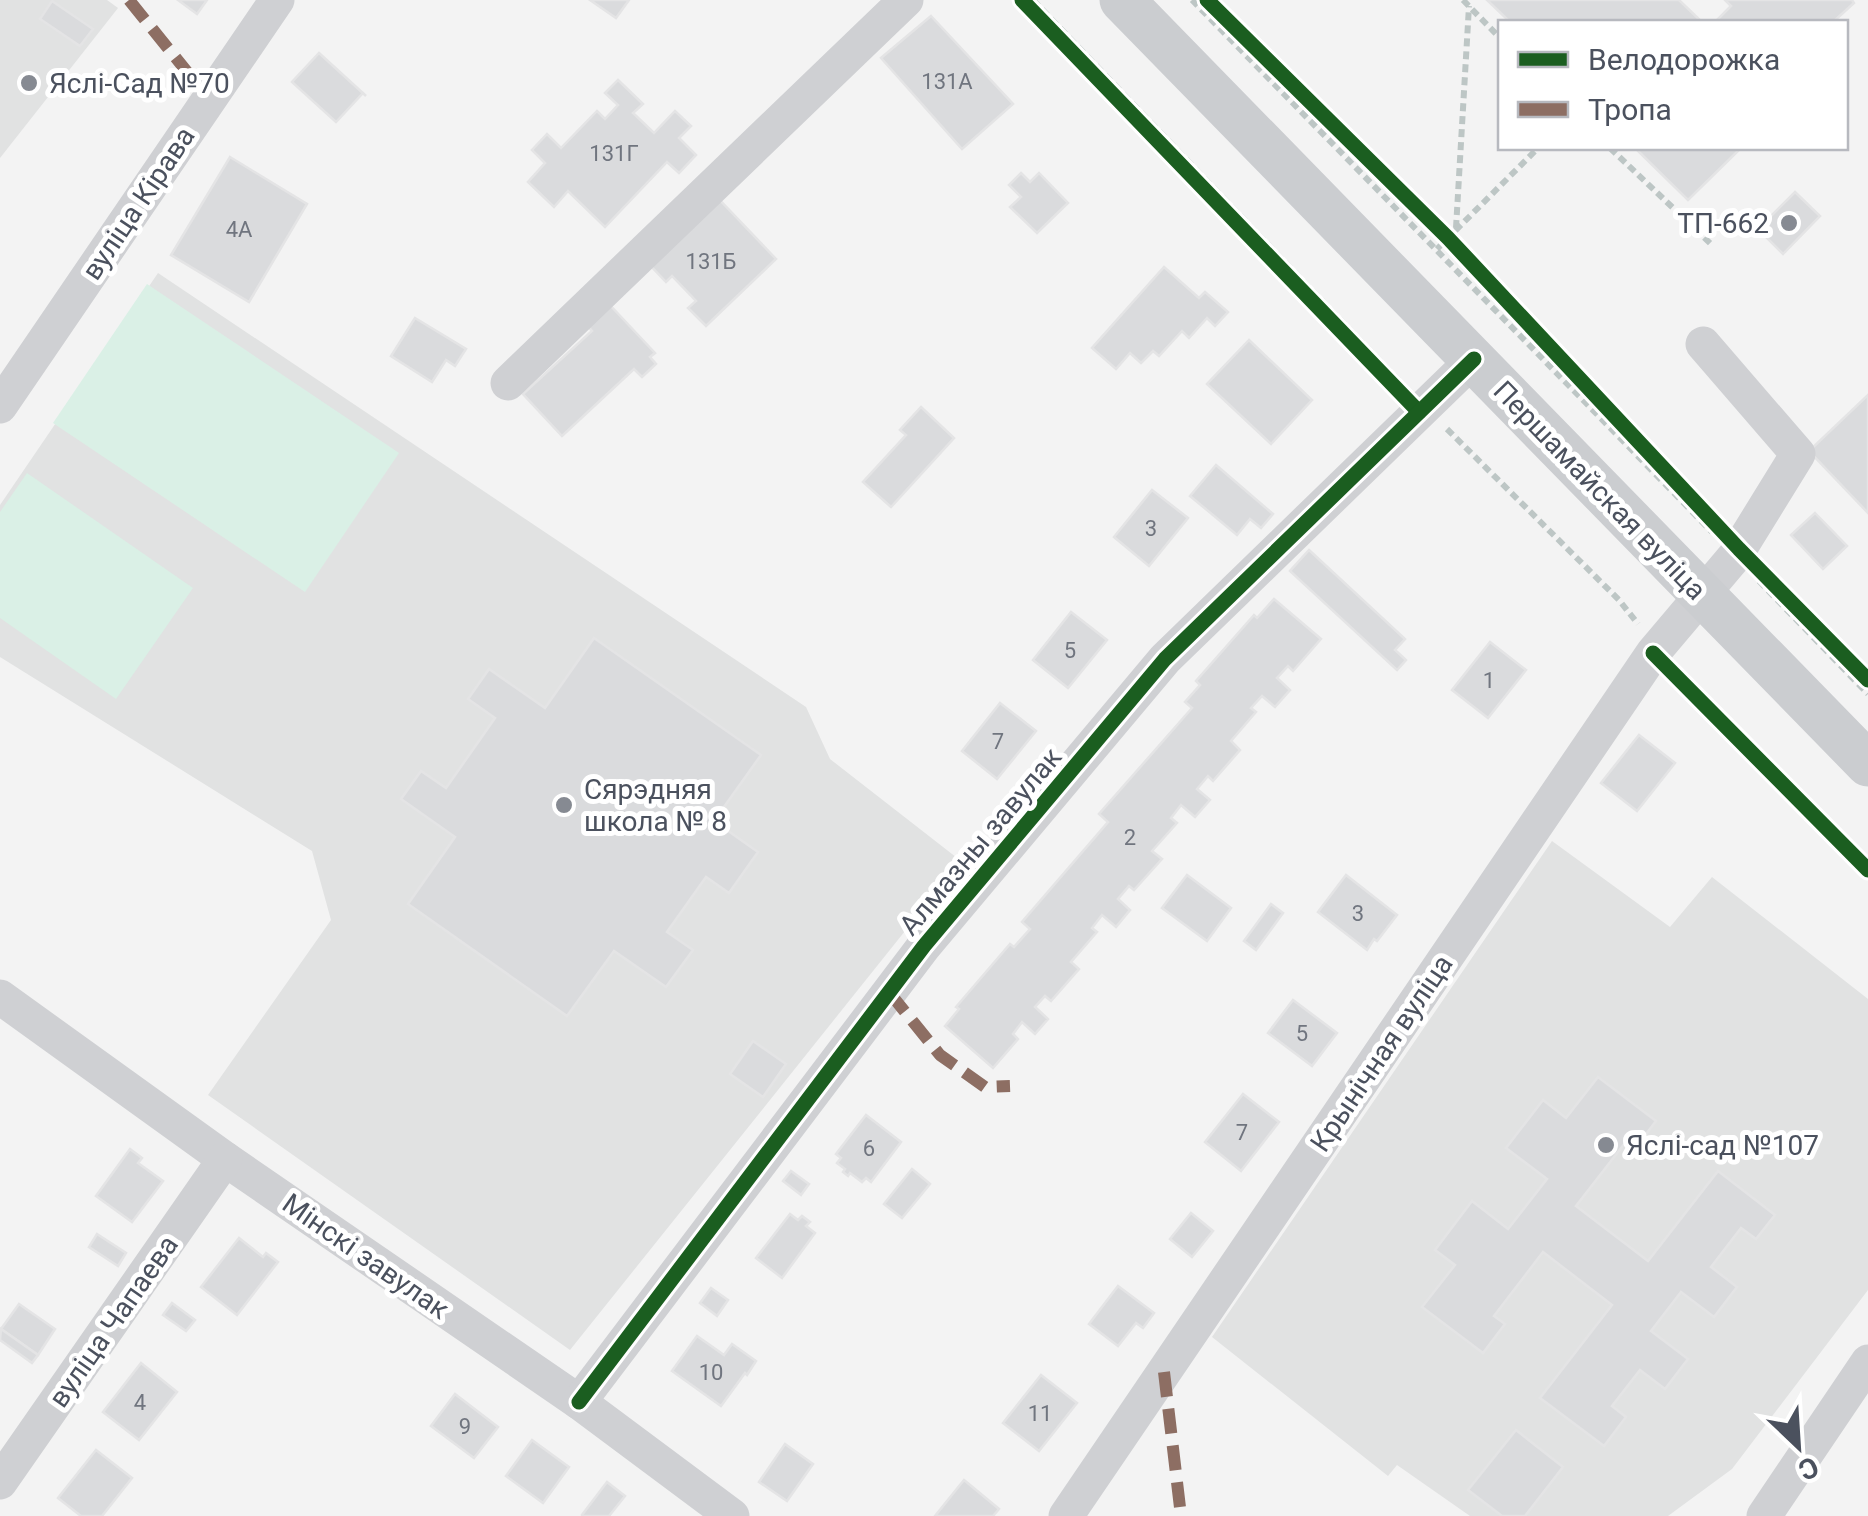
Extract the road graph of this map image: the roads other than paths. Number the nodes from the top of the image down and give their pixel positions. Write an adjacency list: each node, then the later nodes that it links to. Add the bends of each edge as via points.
1 (276, 0): 7 (street, вуліца Кірава)
2 (906, 0): 6 (street)
3 (1122, 0): 5 (main road, Першамайская вуліца)
4 (1702, 344): 8 (street, Крынічная вуліца, via 1798,454)
5 (1474, 360): 8 (main road, Першамайская вуліца); 13 (street, Алмазны завулак, via 1165,660 924,946)
6 (508, 383)
7 (0, 406)
8 (1702, 595): 9 (main road, Першамайская вуліца); 16 (street, Крынічная вуліца, via 1653,653)
9 (1868, 764)
10 (0, 997): 11 (street, Мінскі завулак)
11 (226, 1159): 13 (street, Мінскі завулак); 14 (street, вуліца Чапаева)
12 (1868, 1362): 17 (street)
13 (578, 1402): 15 (street, Мінскі завулак)
14 (0, 1482)
15 (732, 1516)
16 (1066, 1516)
17 (1764, 1516)

